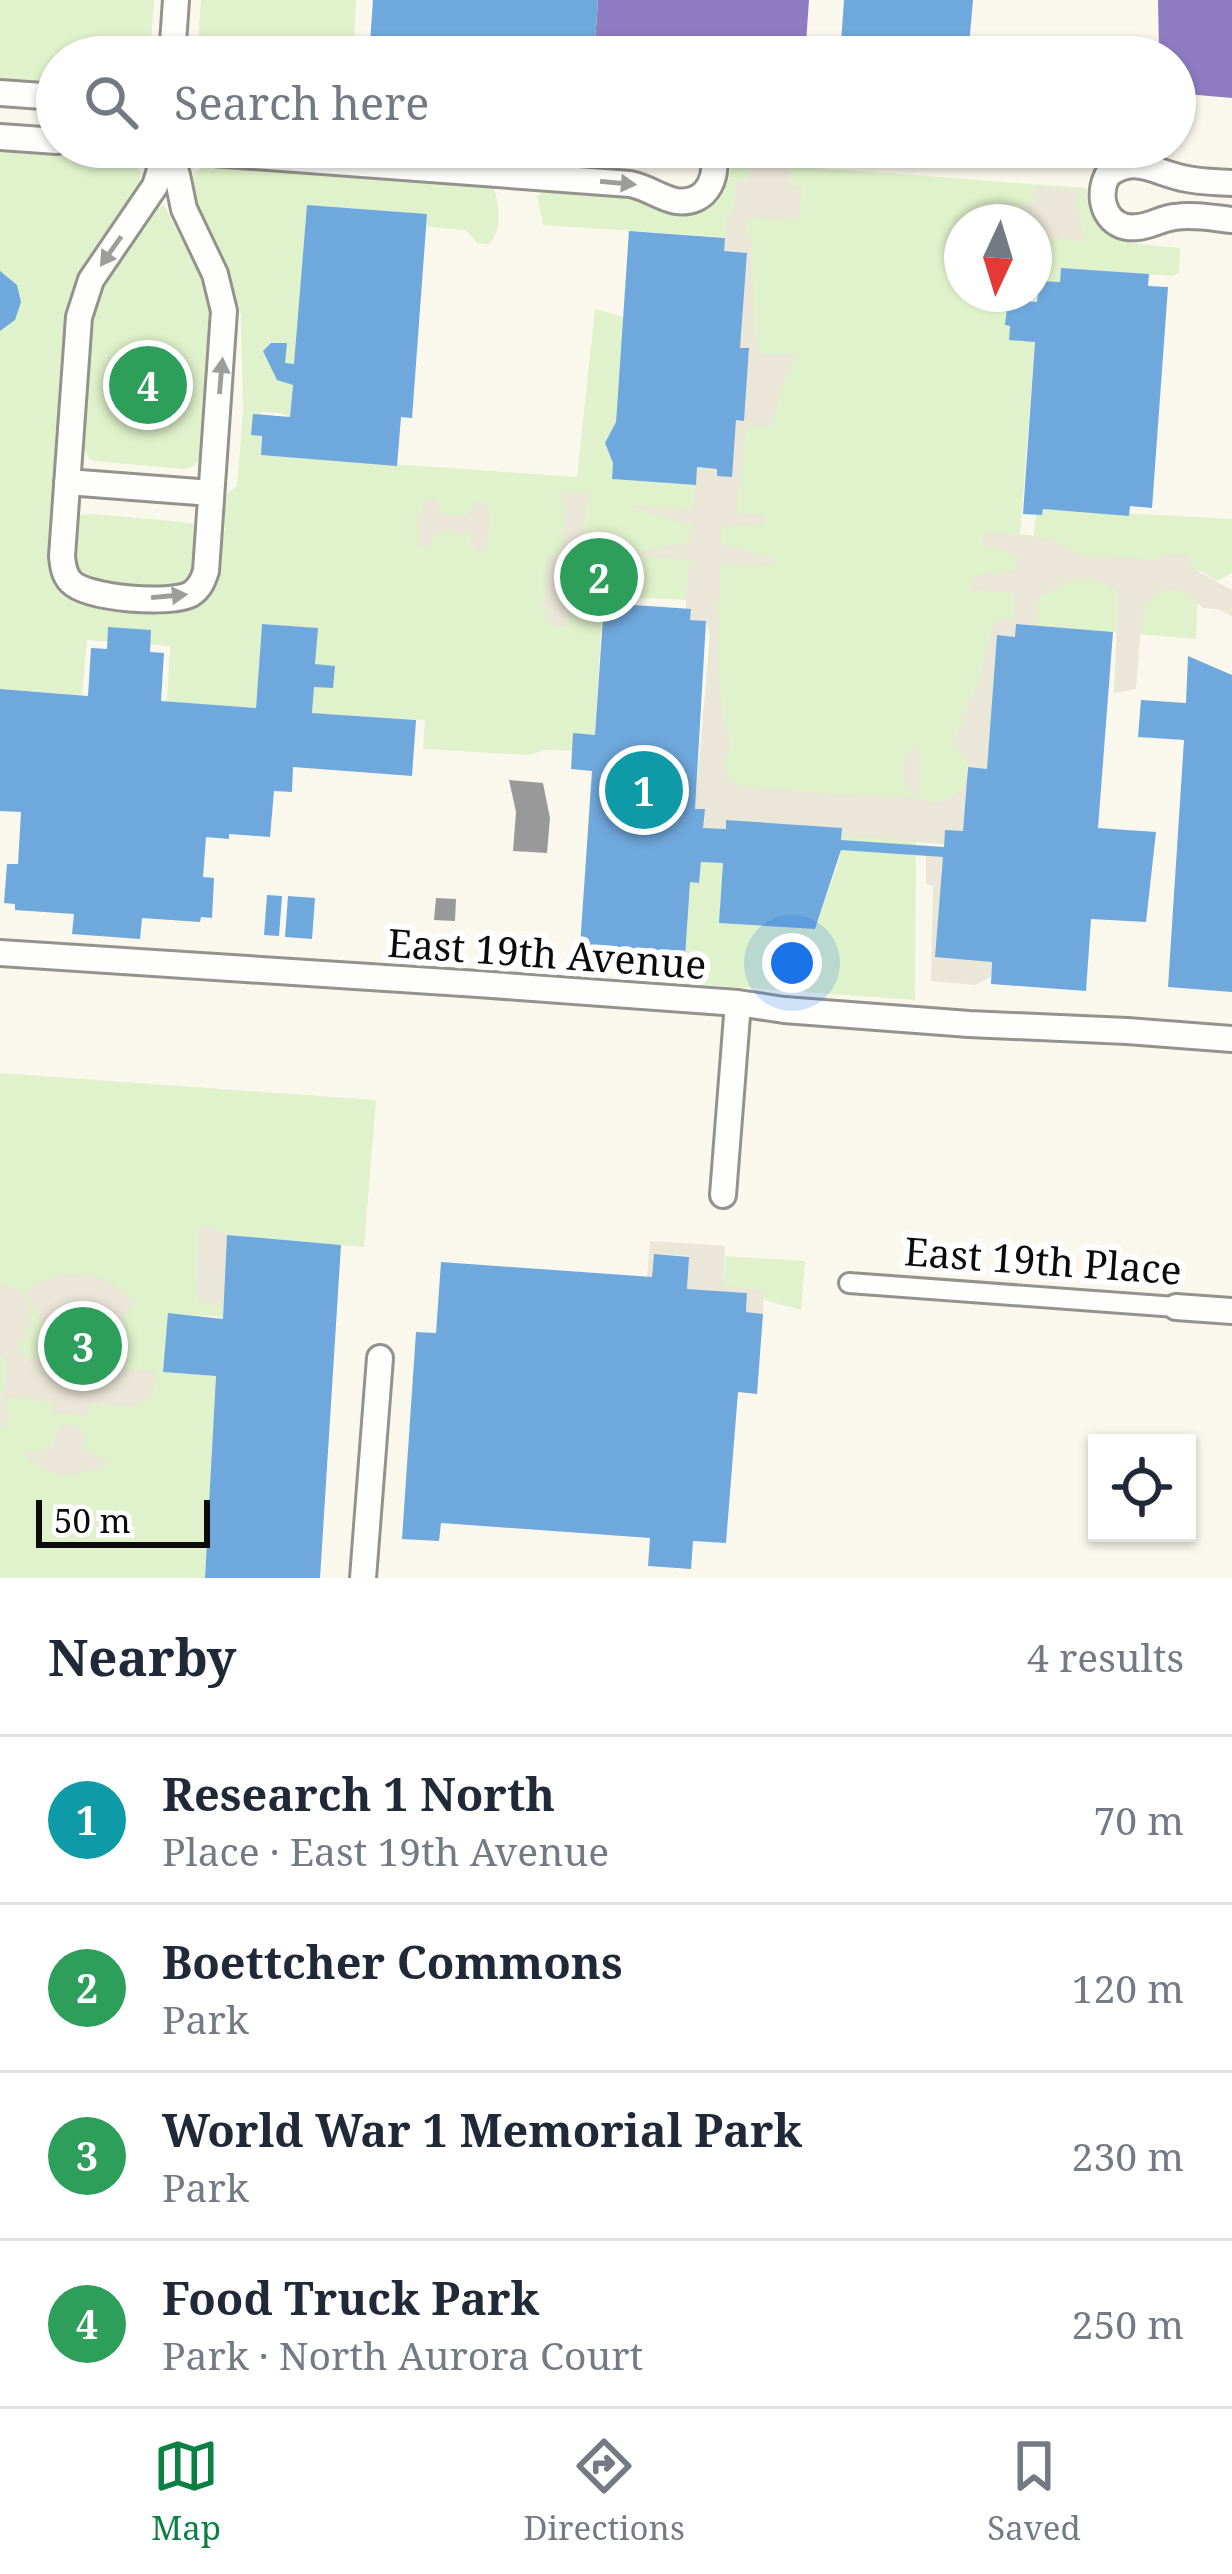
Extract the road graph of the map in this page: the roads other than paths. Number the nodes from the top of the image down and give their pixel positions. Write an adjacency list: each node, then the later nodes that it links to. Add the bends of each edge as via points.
1 (176, 0): 2 (street)
2 (173, 36)
3 (0, 93): 4 (street)
4 (36, 96)
5 (0, 136): 6 (street)
6 (36, 139)
7 (160, 168): 15 (street, one-way to 15, via 83,298)
8 (175, 168): 16 (street, one-way to 8, via 224,311)
9 (424, 168): 10 (street, one-way to 10, via 630,184 681,201 711,185)
10 (715, 168)
11 (1118, 168): 14 (street, via 1102,198 1114,222 1138,228 1177,216)
12 (1155, 168): 13 (street)
13 (1232, 183)
14 (1232, 220)
15 (67, 482): 16 (street); 16 (street, one-way to 16, via 62,556 70,581 96,594 164,600 188,595 203,579)
16 (212, 493)
17 (0, 953): 18 (street, East 19th Avenue)
18 (738, 1003): 19 (street, East 19th Avenue); 20 (street)
19 (1232, 1039)
20 (723, 1195)
21 (849, 1283): 22 (street, East 19th Place)
22 (1176, 1307): 23 (street, East 19th Place)
23 (1232, 1311)
24 (380, 1358): 25 (street)
25 (363, 1578)

